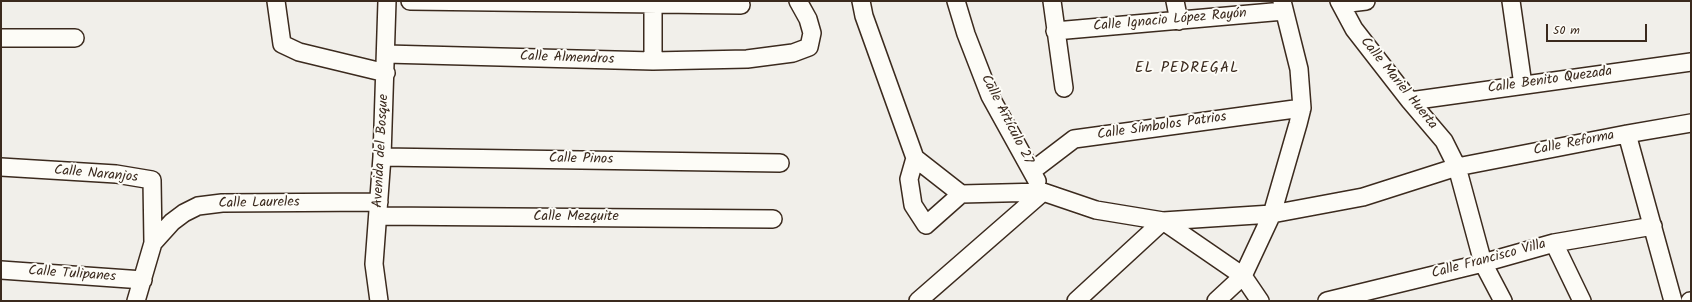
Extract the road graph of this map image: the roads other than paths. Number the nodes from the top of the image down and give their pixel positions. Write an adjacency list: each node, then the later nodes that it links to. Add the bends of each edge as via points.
1 (276, 1): 22 (street, via 282,44 300,52)
2 (387, 1): 19 (street, Avenida del Bosque)
3 (410, 1): 11 (street)
4 (798, 1): 20 (street, Calle Almendros, via 808,19 812,34 809,47 793,53 747,59)
5 (861, 1): 30 (street, via 864,16)
6 (956, 1): 34 (street, Calle Artículo 27, via 990,96)
7 (1052, 1): 16 (street)
8 (1175, 1): 15 (street)
9 (1366, 1): 12 (street)
10 (1511, 1): 23 (street)
11 (653, 2): 13 (street); 20 (street)
12 (1340, 3): 25 (street, Calle Mariel Huerta, via 1354,29)
13 (740, 5)
14 (1283, 6): 15 (street, Calle Ignacio López Rayón); 26 (street, via 1300,69)
15 (1179, 21): 16 (street, Calle Ignacio López Rayón)
16 (1055, 31): 24 (street)
17 (1, 38): 18 (street)
18 (75, 38)
19 (386, 54): 20 (street, Calle Almendros); 22 (street, Avenida del Bosque)
20 (652, 61)
21 (1691, 62): 23 (street, Calle Benito Quezada)
22 (386, 73): 29 (street, Avenida del Bosque)
23 (1523, 85): 25 (street, Calle Benito Quezada)
24 (1064, 88)
25 (1410, 101): 33 (street, Calle Mariel Huerta, via 1444,141)
26 (1302, 108): 34 (street, Calle Símbolos Patrios, via 1074,139); 38 (street)
27 (1691, 123): 28 (street, Calle Reforma)
28 (1626, 134): 33 (street, Calle Reforma); 41 (street)
29 (382, 157): 31 (street, Calle Pinos); 37 (street, Avenida del Bosque)
30 (915, 158): 36 (street); 36 (street, via 909,179 913,205 926,225)
31 (780, 162)
32 (1, 167): 42 (street, Calle Naranjos, via 116,174 152,180)
33 (1457, 167): 38 (street, Calle Reforma, via 1363,197); 44 (street, Calle Mariel Huerta)
34 (1032, 171): 35 (street, Calle Artículo 27)
35 (1043, 192): 36 (street); 40 (street, Calle Reforma, via 1096,210); 50 (street)
36 (961, 194)
37 (379, 209): 39 (street, Calle Mezquite); 42 (street, Calle Laureles, via 222,204 198,206 172,222); 49 (street, Avenida del Bosque, via 374,264)
38 (1272, 214): 40 (street, Calle Reforma); 46 (street)
39 (773, 219)
40 (1164, 220): 46 (street); 51 (street)
41 (1653, 226): 43 (street, Calle Francisco Villa); 57 (street)
42 (153, 243): 47 (street)
43 (1554, 243): 44 (street, Calle Francisco Villa); 56 (street)
44 (1483, 263): 54 (street, Calle Francisco Villa); 55 (street, Calle Mariel Huerta)
45 (1, 270): 47 (street, Calle Tulipanes)
46 (1243, 276): 52 (street); 53 (street)
47 (142, 280): 48 (street)
48 (136, 301)
49 (379, 301)
50 (918, 301)
51 (1076, 301)
52 (1216, 301)
53 (1260, 301)
54 (1327, 301)
55 (1503, 301)
56 (1582, 301)
57 (1673, 301)

